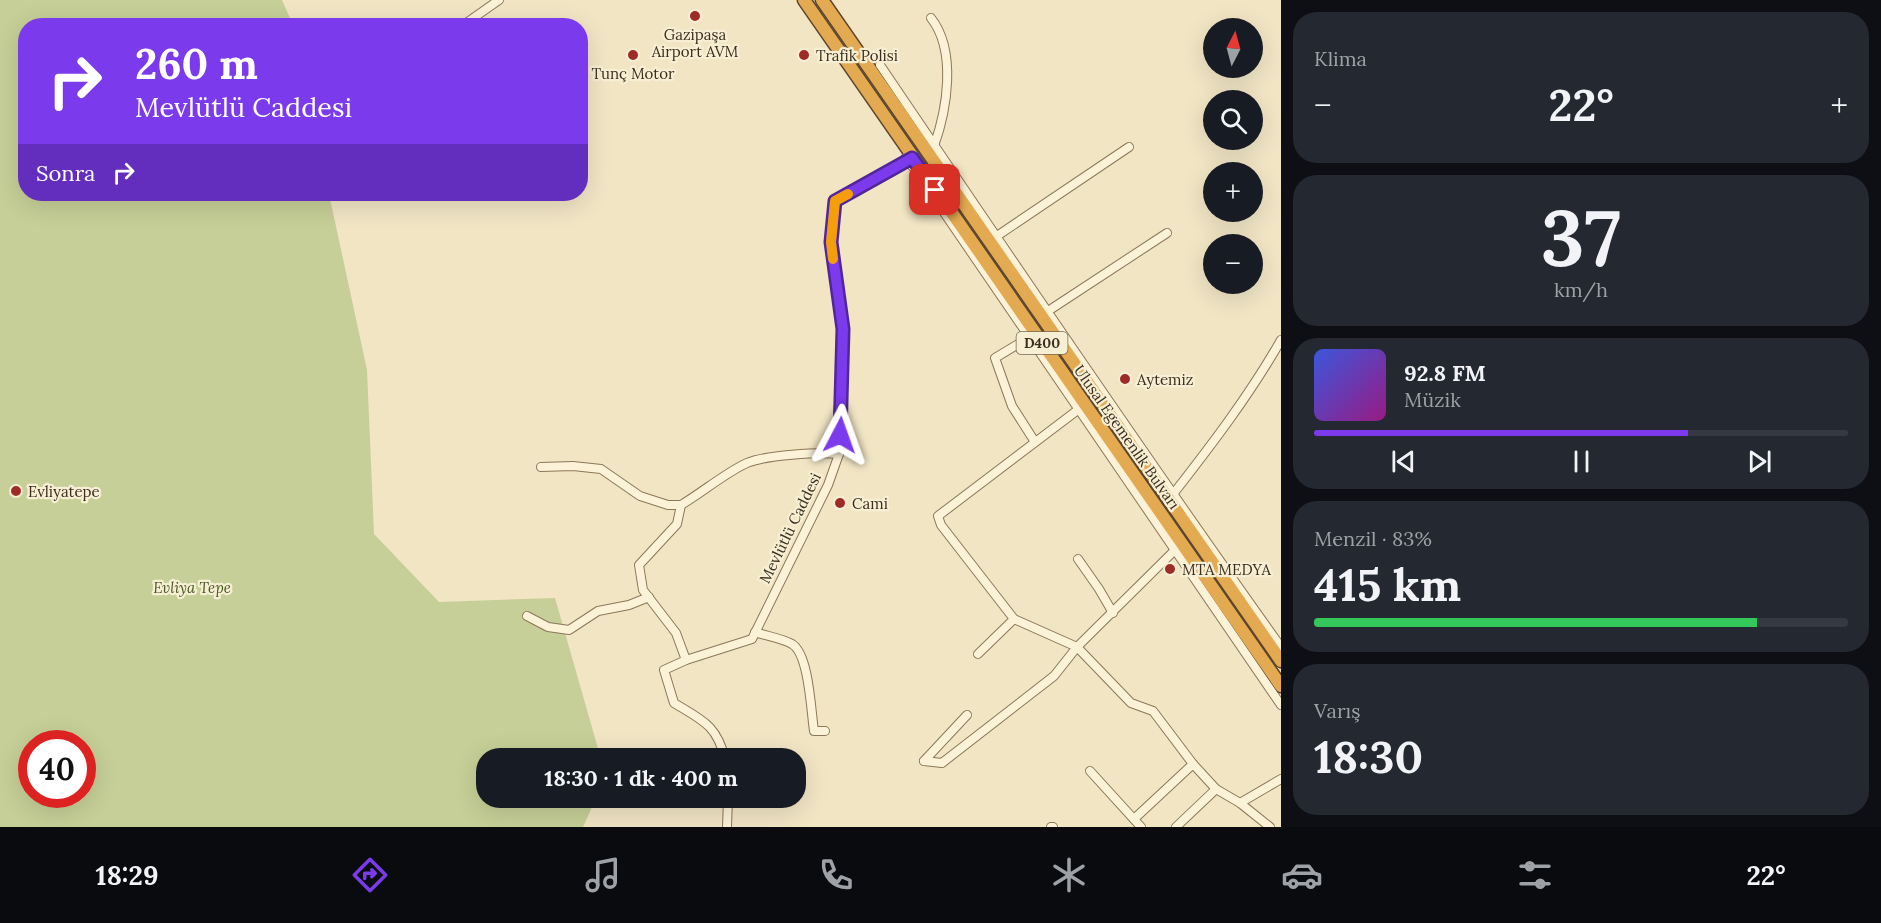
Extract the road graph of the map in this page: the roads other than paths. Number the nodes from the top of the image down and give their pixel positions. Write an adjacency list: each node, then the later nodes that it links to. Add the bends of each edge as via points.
1 (499, 0): 5 (street)
2 (797, 0): 10 (street)
3 (804, 0): 10 (highway, Ulusal Egemenlik Bulvarı / D400)
4 (822, 0): 12 (highway, Ulusal Egemenlik Bulvarı / D400)
5 (473, 18)
6 (932, 18): 8 (street, via 946,62 944,114)
7 (880, 65): 8 (street)
8 (934, 146): 12 (street)
9 (1130, 147): 12 (street)
10 (910, 159): 16 (street); 18 (street, Mevlütlü Caddesi, via 835,201 831,242 843,329); 23 (highway, Ulusal Egemenlik Bulvarı / D400)
11 (1167, 233): 13 (street)
12 (992, 239): 13 (highway, Ulusal Egemenlik Bulvarı / D400)
13 (1045, 313): 20 (highway, Ulusal Egemenlik Bulvarı / D400)
14 (1281, 340): 20 (street, via 1216,438)
15 (1020, 343): 17 (street, via 995,358 1012,406)
16 (1079, 409): 17 (street); 23 (street)
17 (1035, 442): 28 (street, via 938,516)
18 (839, 454): 21 (street, via 791,455 748,463); 29 (street, Mevlütlü Caddesi, via 828,485)
19 (541, 467): 21 (street, via 601,469 640,496)
20 (1171, 496): 22 (highway, Ulusal Egemenlik Bulvarı / D400); 31 (street)
21 (681, 506): 25 (street, via 677,524 639,565 643,590)
22 (1194, 534): 23 (highway); 34 (highway, Ulusal Egemenlik Bulvarı / D400)
23 (1179, 546): 26 (street); 35 (highway, Ulusal Egemenlik Bulvarı / D400); 36 (street)
24 (1078, 559): 26 (street)
25 (649, 597): 27 (street, via 598,611 569,630 548,627); 33 (street, via 675,633)
26 (1113, 613): 30 (street)
27 (527, 616)
28 (1014, 619): 30 (street); 32 (street)
29 (755, 632): 33 (street, via 752,639); 38 (street, via 794,645 807,677 814,730)
30 (1077, 647): 37 (street, via 1054,676 942,762 924,761); 40 (street, via 1131,703 1154,711)
31 (1281, 647)
32 (978, 654)
33 (686, 660): 39 (street, via 664,670 674,703 709,724)
34 (1281, 661)
35 (1281, 686)
36 (1281, 705)
37 (967, 715)
38 (825, 731)
39 (722, 748)
40 (1193, 764): 43 (street); 46 (street)
41 (1090, 771): 46 (street)
42 (1281, 779): 44 (street)
43 (1216, 789): 44 (street); 49 (street)
44 (1240, 803): 50 (street)
45 (728, 808): 47 (street)
46 (1134, 819): 48 (street)
47 (727, 827)
48 (1141, 827)
49 (1176, 827)
50 (1270, 827)

